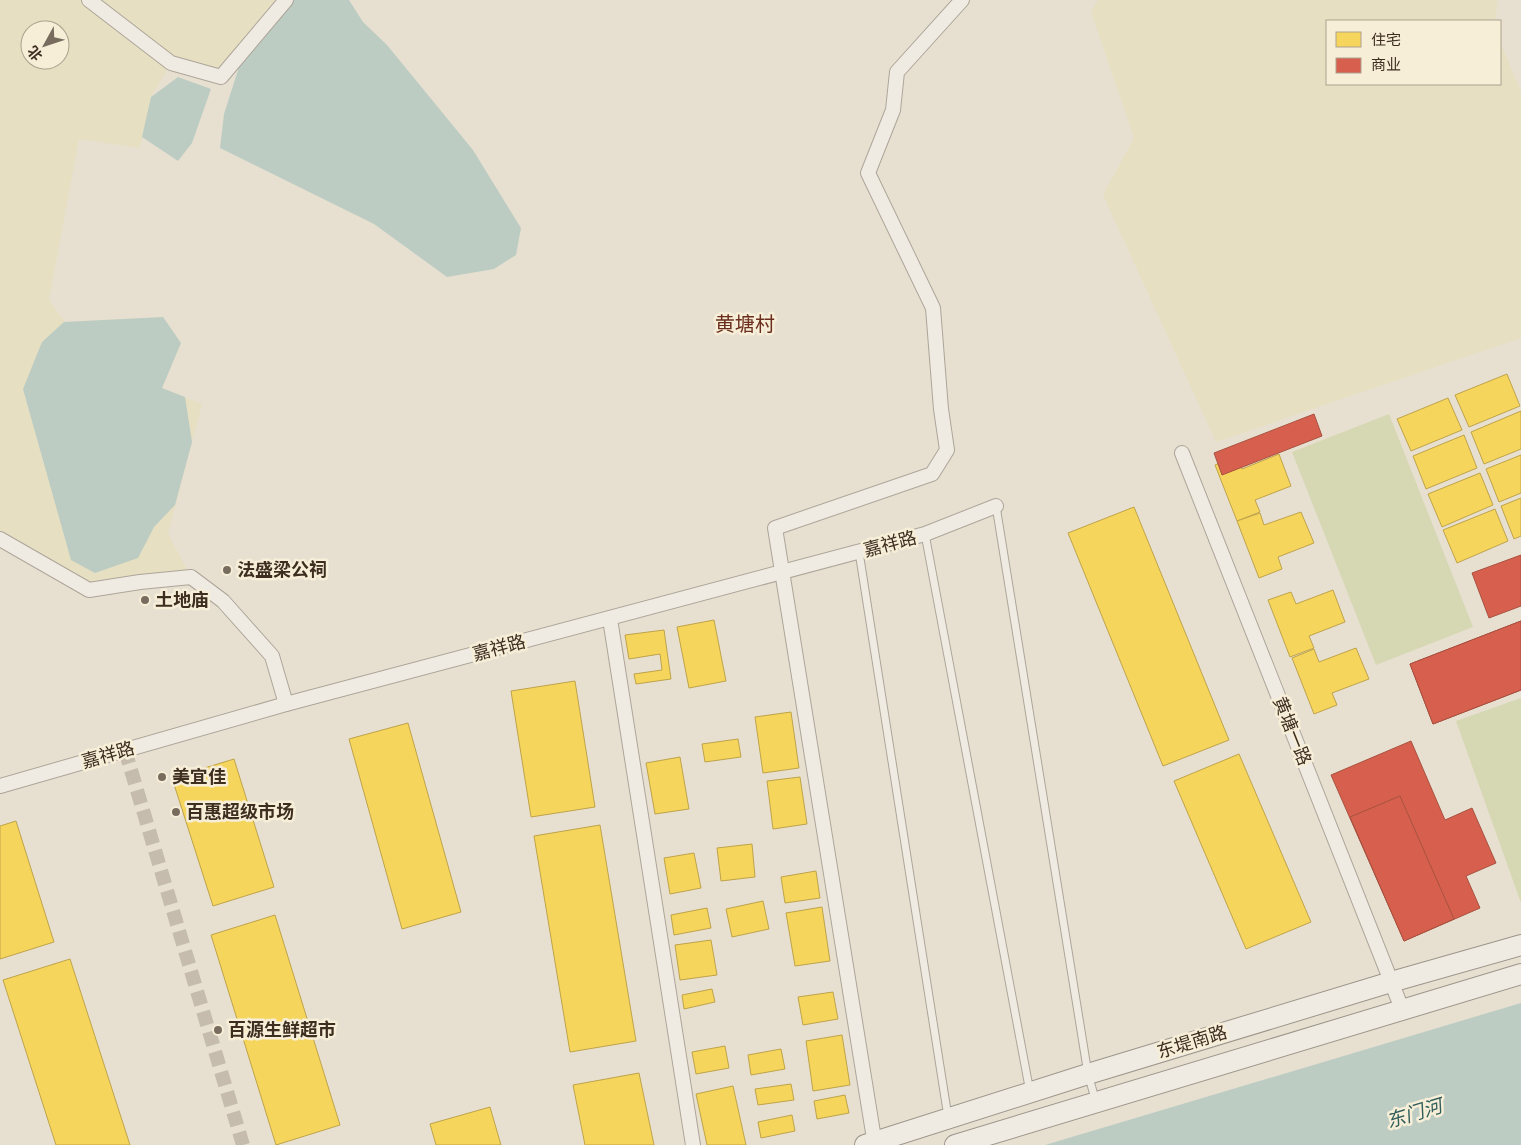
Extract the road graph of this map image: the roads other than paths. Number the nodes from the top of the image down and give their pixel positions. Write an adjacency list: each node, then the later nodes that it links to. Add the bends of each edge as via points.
1 (89, 0): 2 (street, via 171,63 221,77)
2 (286, 0)
3 (962, 0): 9 (street, via 897,72 893,110 868,173 933,308 947,450 932,474 775,528)
4 (1182, 453): 15 (street, 黄塘一路)
5 (996, 506): 6 (street, 嘉祥路); 17 (lane)
6 (925, 534): 8 (street, 嘉祥路); 18 (lane)
7 (0, 538): 11 (street, via 89,590 191,577 223,601 272,656)
8 (859, 552): 9 (street, 嘉祥路); 20 (lane)
9 (781, 574): 10 (street, 嘉祥路); 21 (street)
10 (610, 619): 11 (street, 嘉祥路); 22 (street)
11 (286, 704): 12 (street, 嘉祥路)
12 (0, 786)
13 (1521, 945): 15 (main road, 东堤南路)
14 (1521, 974): 16 (main road, 东堤南路)
15 (1391, 982): 16 (street, 黄塘一路); 17 (main road, 东堤南路)
16 (1402, 1009): 19 (main road, 东堤南路)
17 (1088, 1074): 18 (main road, 东堤南路); 19 (lane)
18 (1030, 1092): 20 (main road, 东堤南路)
19 (1096, 1103): 23 (main road, 东堤南路)
20 (948, 1119): 21 (main road, 东堤南路)
21 (871, 1144)
22 (693, 1145)
23 (955, 1145)

